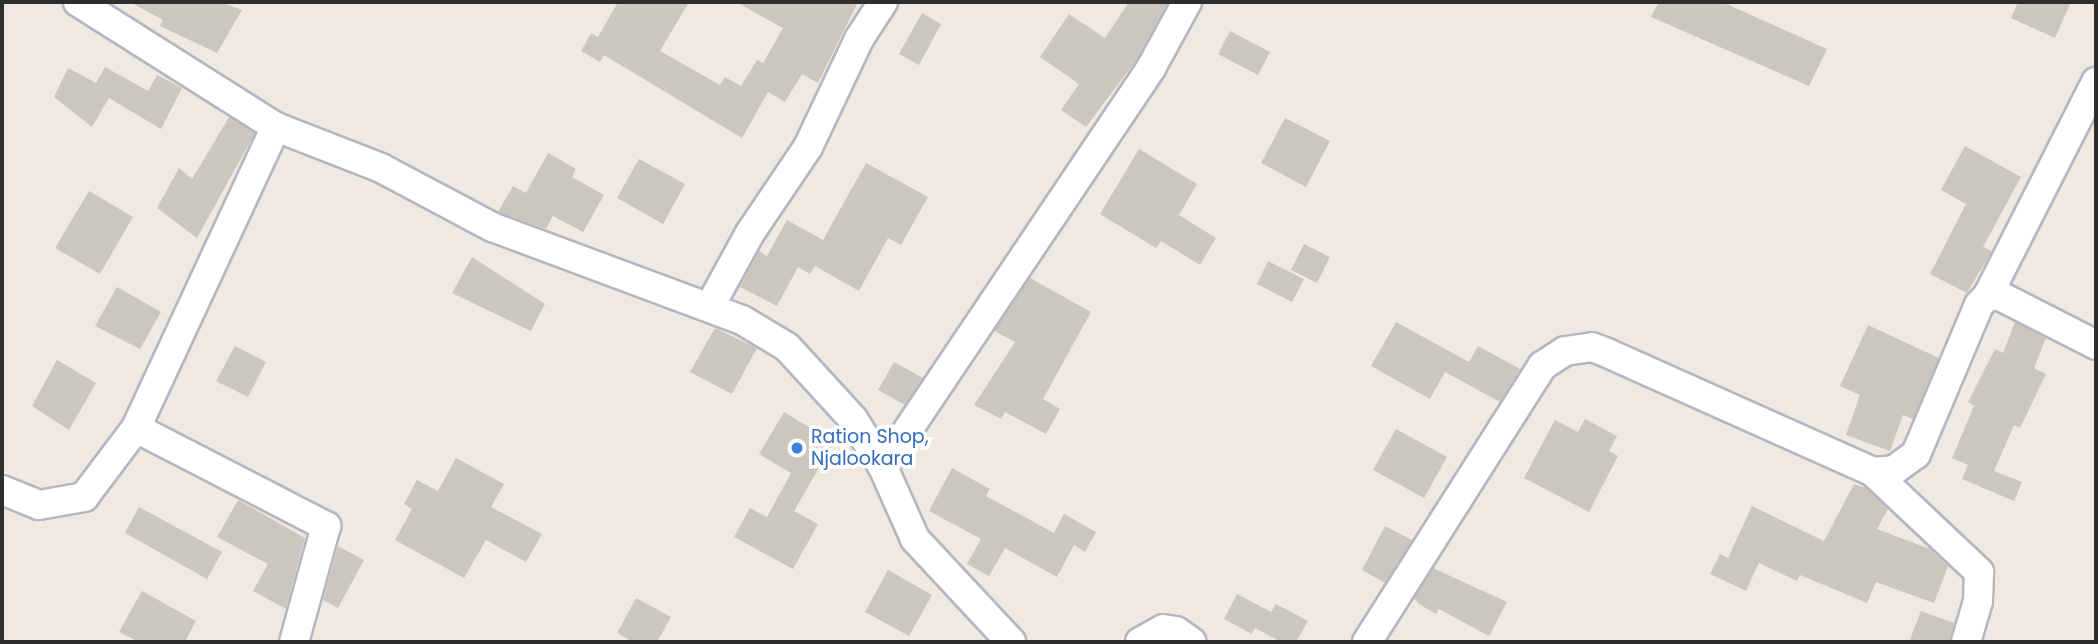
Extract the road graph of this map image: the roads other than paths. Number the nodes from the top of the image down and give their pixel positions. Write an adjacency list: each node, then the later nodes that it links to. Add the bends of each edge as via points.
1 (78, 2): 5 (street)
2 (883, 2): 7 (street, via 859,39 808,147 750,233)
3 (1187, 2): 10 (street, via 1152,68)
4 (2096, 82): 6 (street)
5 (276, 127): 7 (street, via 381,168 492,227); 9 (street)
6 (1988, 295): 8 (street, via 2000,296); 11 (street, via 1979,305 1916,454 1894,470)
7 (710, 306): 10 (street, via 787,347 853,419)
8 (2096, 345)
9 (136, 428): 12 (street, via 84,497 39,505); 13 (street, via 326,526)
10 (883, 467): 14 (street, via 915,539)
11 (1873, 472): 17 (street, via 1605,352 1592,347 1565,351 1542,366); 18 (street, via 1979,572 1978,601)
12 (2, 489)
13 (294, 642)
14 (1011, 642)
15 (1140, 642): 16 (street, via 1163,629)
16 (1192, 642)
17 (1367, 642)
18 (1966, 642)

